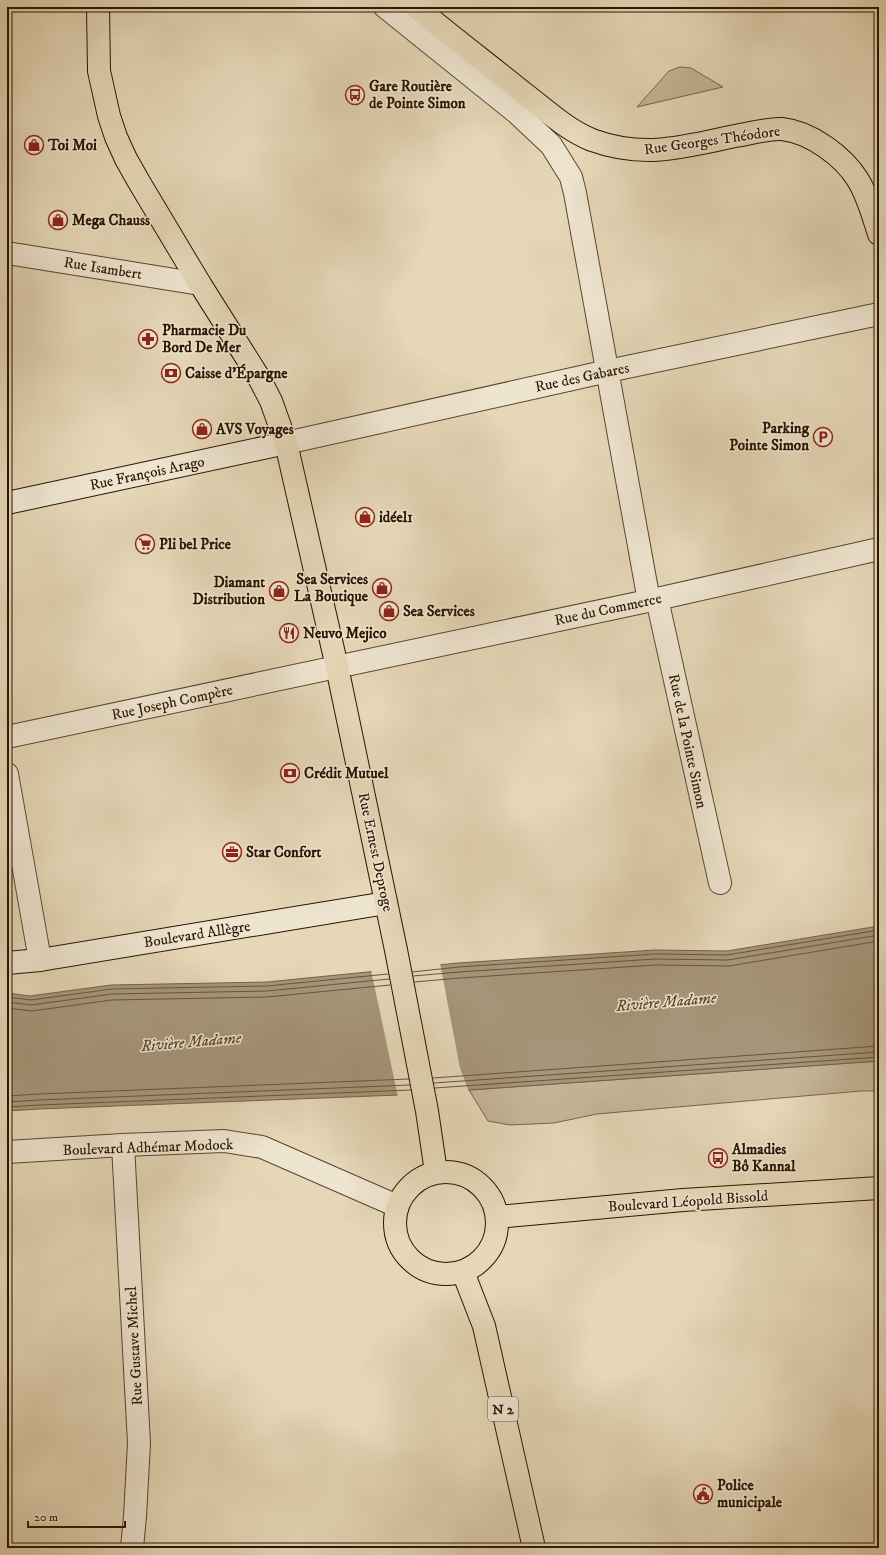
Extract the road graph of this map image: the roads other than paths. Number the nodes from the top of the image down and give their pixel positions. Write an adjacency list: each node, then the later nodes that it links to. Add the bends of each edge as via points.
1 (98, 7): 6 (main road, Rue Ernest Deproge, via 99,71 116,137 139,182)
2 (385, 7): 8 (street, Rue de la Pointe Simon, via 517,113 551,145 562,162 575,193)
3 (416, 7): 4 (main road, Rue Georges Théodore, via 562,123 592,140 630,150 652,151 782,129 806,135 826,147 858,180)
4 (879, 234)
5 (7, 252): 6 (street, Rue Isambert)
6 (200, 284): 9 (main road, Rue Ernest Deproge, via 258,376 271,401)
7 (879, 314): 8 (street, Rue des Gabares)
8 (608, 371): 9 (street, Rue des Gabares); 12 (street, Rue de la Pointe Simon)
9 (286, 443): 10 (street, Rue François Arago); 13 (main road, Rue Ernest Deproge)
10 (7, 503)
11 (879, 549): 12 (street, Rue du Commerce)
12 (653, 600): 13 (street, Rue du Commerce); 16 (street, Rue de la Pointe Simon)
13 (337, 667): 14 (street, Rue Joseph Compère); 17 (main road, Rue Ernest Deproge)
14 (7, 737)
15 (7, 774): 18 (street)
16 (720, 883)
17 (386, 903): 18 (street, Boulevard Allègre); 22 (main road, Rue Ernest Deproge, via 427,1111)
18 (40, 960): 19 (street, Boulevard Allègre)
19 (7, 963)
20 (123, 1145): 21 (street, Boulevard Adhémar Modock); 24 (street, Boulevard Adhémar Modock, via 224,1142 262,1147); 27 (street, Rue Gustave Michel, via 139,1443)
21 (7, 1152)
22 (436, 1172): 24 (main road, via 423,1176 412,1184); 25 (main road, via 453,1171 469,1176 483,1187 492,1200)
23 (879, 1188): 25 (main road, Boulevard Léopold Bissold, via 683,1200)
24 (397, 1206): 26 (main road, via 394,1223 397,1239 405,1254 416,1265 431,1272)
25 (497, 1217): 26 (main road, via 497,1231 486,1256)
26 (464, 1272): 28 (main road, N 2, via 484,1326)
27 (132, 1548)
28 (534, 1548)

